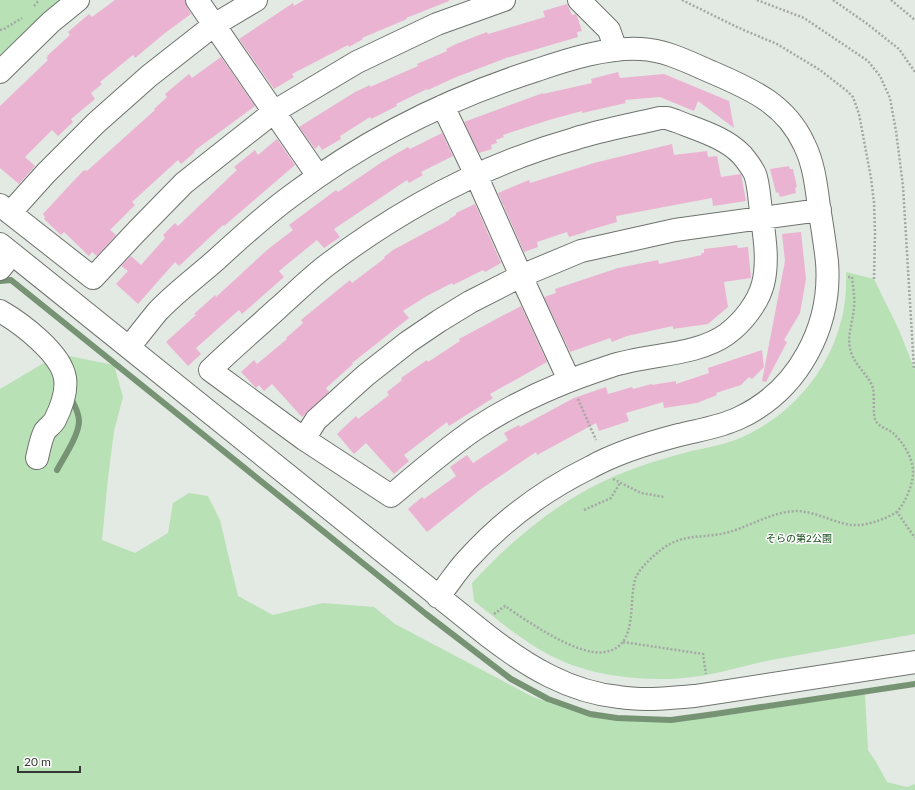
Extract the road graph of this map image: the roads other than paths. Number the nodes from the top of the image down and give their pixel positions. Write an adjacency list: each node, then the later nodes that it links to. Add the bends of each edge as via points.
1 (78, 0): 8 (street, via 51,22)
2 (197, 0): 6 (street)
3 (256, 0): 6 (street)
4 (504, 0): 10 (street, via 437,24 357,62)
5 (580, 0): 7 (street, via 610,30)
6 (214, 25): 10 (street); 13 (street, via 149,76)
7 (616, 50): 9 (street, via 580,57 519,75); 14 (street, via 644,49 674,57 758,93 777,108 798,132 810,158)
8 (0, 72)
9 (443, 106): 11 (street); 12 (street, via 381,138)
10 (275, 111): 12 (street); 13 (street, via 184,184 93,278)
11 (476, 175): 15 (street, via 574,139 667,118 718,139 742,156 754,173); 17 (street); 21 (street, via 384,225 326,266 210,370)
12 (318, 176): 19 (street, via 264,216 158,311)
13 (5, 209)
14 (820, 210): 15 (street); 23 (street, via 828,276 827,297 817,334 807,355 790,380 759,407 739,418 625,451 566,480 498,529)
15 (762, 217): 17 (street, via 675,230 581,251); 20 (street, via 766,257 763,284 746,316 728,334 701,346 632,360)
16 (4, 256): 19 (street)
17 (521, 276): 20 (street); 21 (street, via 470,302 408,342 316,420)
18 (0, 311): 22 (street, via 21,325 44,346 57,360 65,378 66,387 55,421 45,432)
19 (129, 347): 23 (street)
20 (569, 380): 21 (street, via 531,397 477,428 441,453 391,496)
21 (304, 439)
22 (37, 458)
23 (438, 596): 24 (street, via 501,646 544,673 580,689 619,698 695,696)
24 (915, 662)

